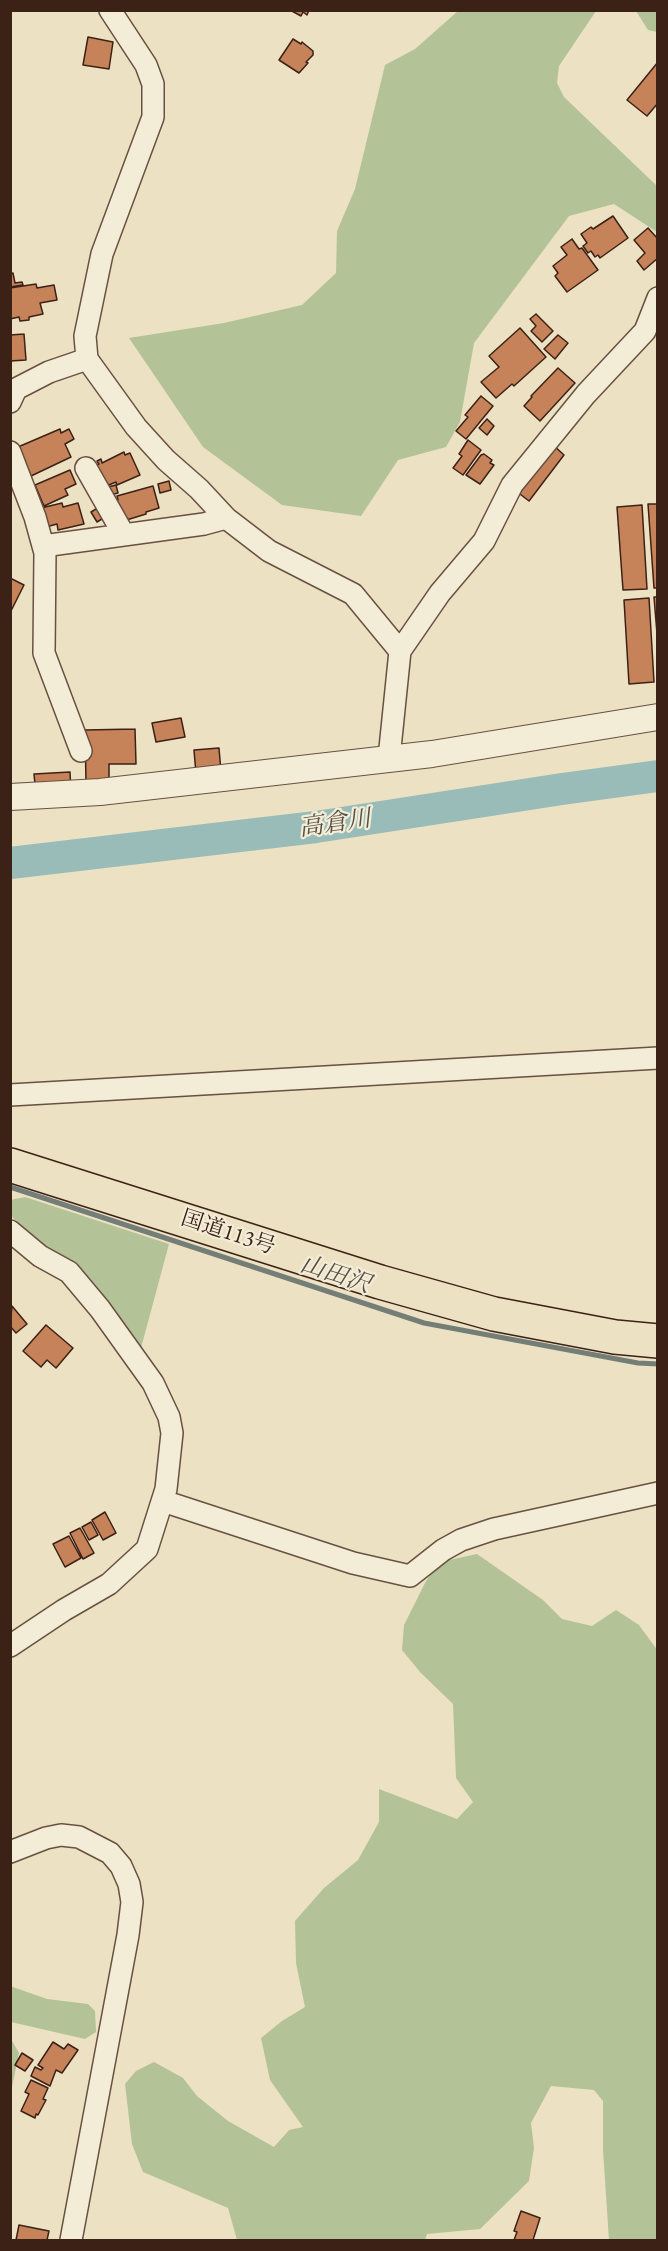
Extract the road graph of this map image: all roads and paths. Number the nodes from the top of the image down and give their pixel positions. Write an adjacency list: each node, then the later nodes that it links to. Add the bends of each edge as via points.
1 (110, 10): 3 (street, via 146,65 153,84 153,117 102,254 85,336)
2 (657, 298): 10 (street, via 645,331 586,394 512,485 484,541 440,593)
3 (87, 359): 4 (street, via 49,372 16,390); 7 (street, via 136,427)
4 (10, 402)
5 (10, 452): 9 (street)
6 (86, 468): 8 (street)
7 (226, 519): 8 (street); 10 (street, via 269,550 354,594)
8 (124, 535): 9 (street)
9 (43, 546): 12 (street, via 44,653)
10 (400, 651): 13 (street)
11 (657, 717): 13 (street)
12 (81, 751)
13 (389, 758): 14 (street, via 100,792)
14 (10, 797)
15 (657, 1058): 16 (street)
16 (10, 1095)
17 (10, 1165): 19 (highway, 国道113号, via 494,1314)
18 (10, 1231): 21 (street, via 40,1256 69,1272 153,1383 172,1433)
19 (657, 1341)
20 (657, 1493): 21 (street, via 494,1529 461,1540 410,1576 353,1563)
21 (164, 1501): 22 (street, via 147,1549 125,1570)
22 (10, 1646)
23 (10, 1852): 24 (street, via 46,1838 79,1837 110,1852 129,1884 132,1902)
24 (71, 2241)

